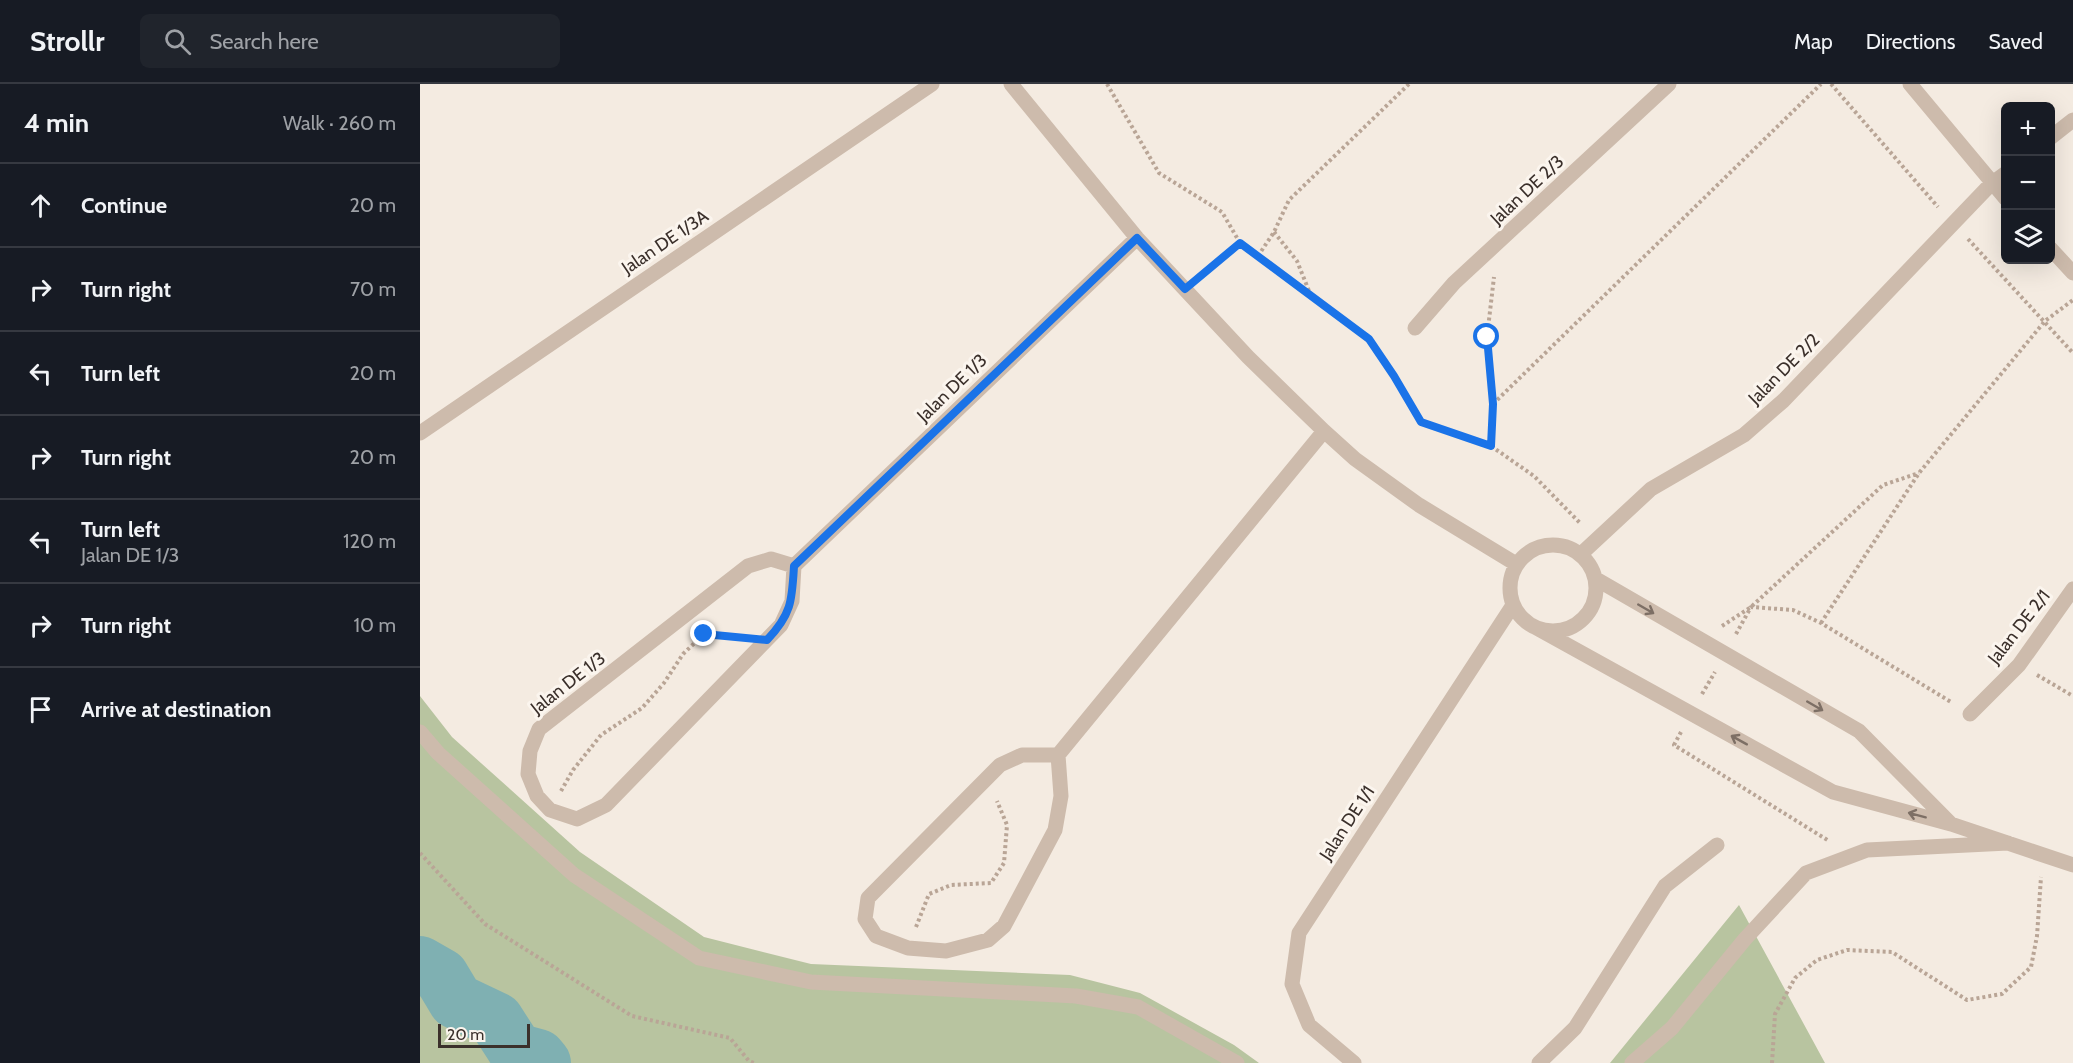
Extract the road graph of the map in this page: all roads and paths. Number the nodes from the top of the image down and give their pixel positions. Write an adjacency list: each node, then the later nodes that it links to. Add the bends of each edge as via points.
1 (932, 84): 26 (street, Jalan DE 1/3A)
2 (1011, 84): 14 (street)
3 (1107, 84): 15 (path, via 1159,173 1222,212)
4 (1409, 84): 13 (path, via 1289,200)
5 (1669, 84): 16 (street, Jalan DE 2/3)
6 (1821, 84): 24 (path)
7 (1910, 84): 11 (street)
8 (2073, 120): 9 (street)
9 (2055, 134)
10 (2001, 177): 11 (street, Jalan DE 2/2)
11 (1991, 184): 12 (street); 29 (street, Jalan DE 2/2, via 1783,400 1744,435 1651,489)
12 (2001, 194)
13 (1274, 232): 18 (path); 21 (path, via 1297,261)
14 (1137, 238): 20 (street); 32 (street, Jalan DE 1/3)
15 (1240, 243): 18 (path); 20 (path)
16 (1498, 243): 23 (street, Jalan DE 2/3, via 1454,283); 24 (path, via 1487,337)
17 (2055, 253): 19 (street)
18 (1258, 256): 21 (path)
19 (2073, 273)
20 (1185, 289): 25 (street)
21 (1312, 298): 27 (path, via 1369,339 1421,422)
22 (2073, 300): 28 (path, via 2045,321)
23 (1415, 328)
24 (1493, 404): 27 (path)
25 (1324, 431): 31 (street, via 1355,459 1419,505); 44 (street)
26 (420, 432)
27 (1491, 446): 29 (path, via 1534,476)
28 (1919, 473): 36 (path); 39 (path, via 1882,485 1751,607)
29 (1597, 540): 30 (street, Jalan DE 2/2)
30 (1581, 555): 31 (street, via 1568,547 1546,545 1526,553); 33 (street)
31 (1516, 564): 35 (street, via 1510,577)
32 (794, 566): 38 (street, via 792,601 782,625); 46 (street, Jalan DE 1/3, via 771,559 748,566 539,729 530,751 528,774 537,796)
33 (1596, 579): 37 (street, via 1596,594 1584,618 1560,630 1546,631); 39 (street, one-way to 39)
34 (2073, 589): 40 (street, Jalan DE 2/1)
35 (1513, 606): 37 (street); 56 (street, Jalan DE 1/1, via 1299,933 1292,984 1309,1025)
36 (1821, 623)
37 (1533, 626): 47 (street, one-way to 37, via 1833,792)
38 (767, 640): 46 (street, via 606,805 577,819); 46 (path, via 704,634 683,654 664,684 642,708 601,735 573,770)
39 (1701, 640): 47 (street, one-way to 47, via 1859,731)
40 (2019, 665): 41 (path); 42 (street, Jalan DE 2/1)
41 (2073, 696)
42 (1970, 714)
43 (420, 732): 55 (street, via 438,753 574,875 699,958 811,982 1076,996 1138,1007)
44 (1058, 755): 45 (street, via 1022,755 1000,765); 53 (street, via 1061,796 1055,830 1004,926 988,940 946,951)
45 (986, 778): 53 (path, via 1007,825 1004,863 991,883 951,885 929,894); 53 (street, via 868,898 866,919 876,936)
46 (550, 810)
47 (1951, 824): 48 (street)
48 (2008, 843): 51 (street); 58 (street, via 1867,850 1806,873 1672,1028)
49 (1717, 845): 57 (street, via 1665,886 1575,1028)
50 (420, 853): 54 (path, via 485,924 632,1016 730,1038)
51 (2042, 855): 52 (street); 59 (path, via 2031,968 2002,994 1967,1000 1892,952 1847,950 1817,960 1796,978 1775,1014)
52 (2073, 865)
53 (908, 948)
54 (750, 1062)
55 (1237, 1063)
56 (1354, 1063)
57 (1539, 1063)
58 (1632, 1063)
59 (1772, 1063)

